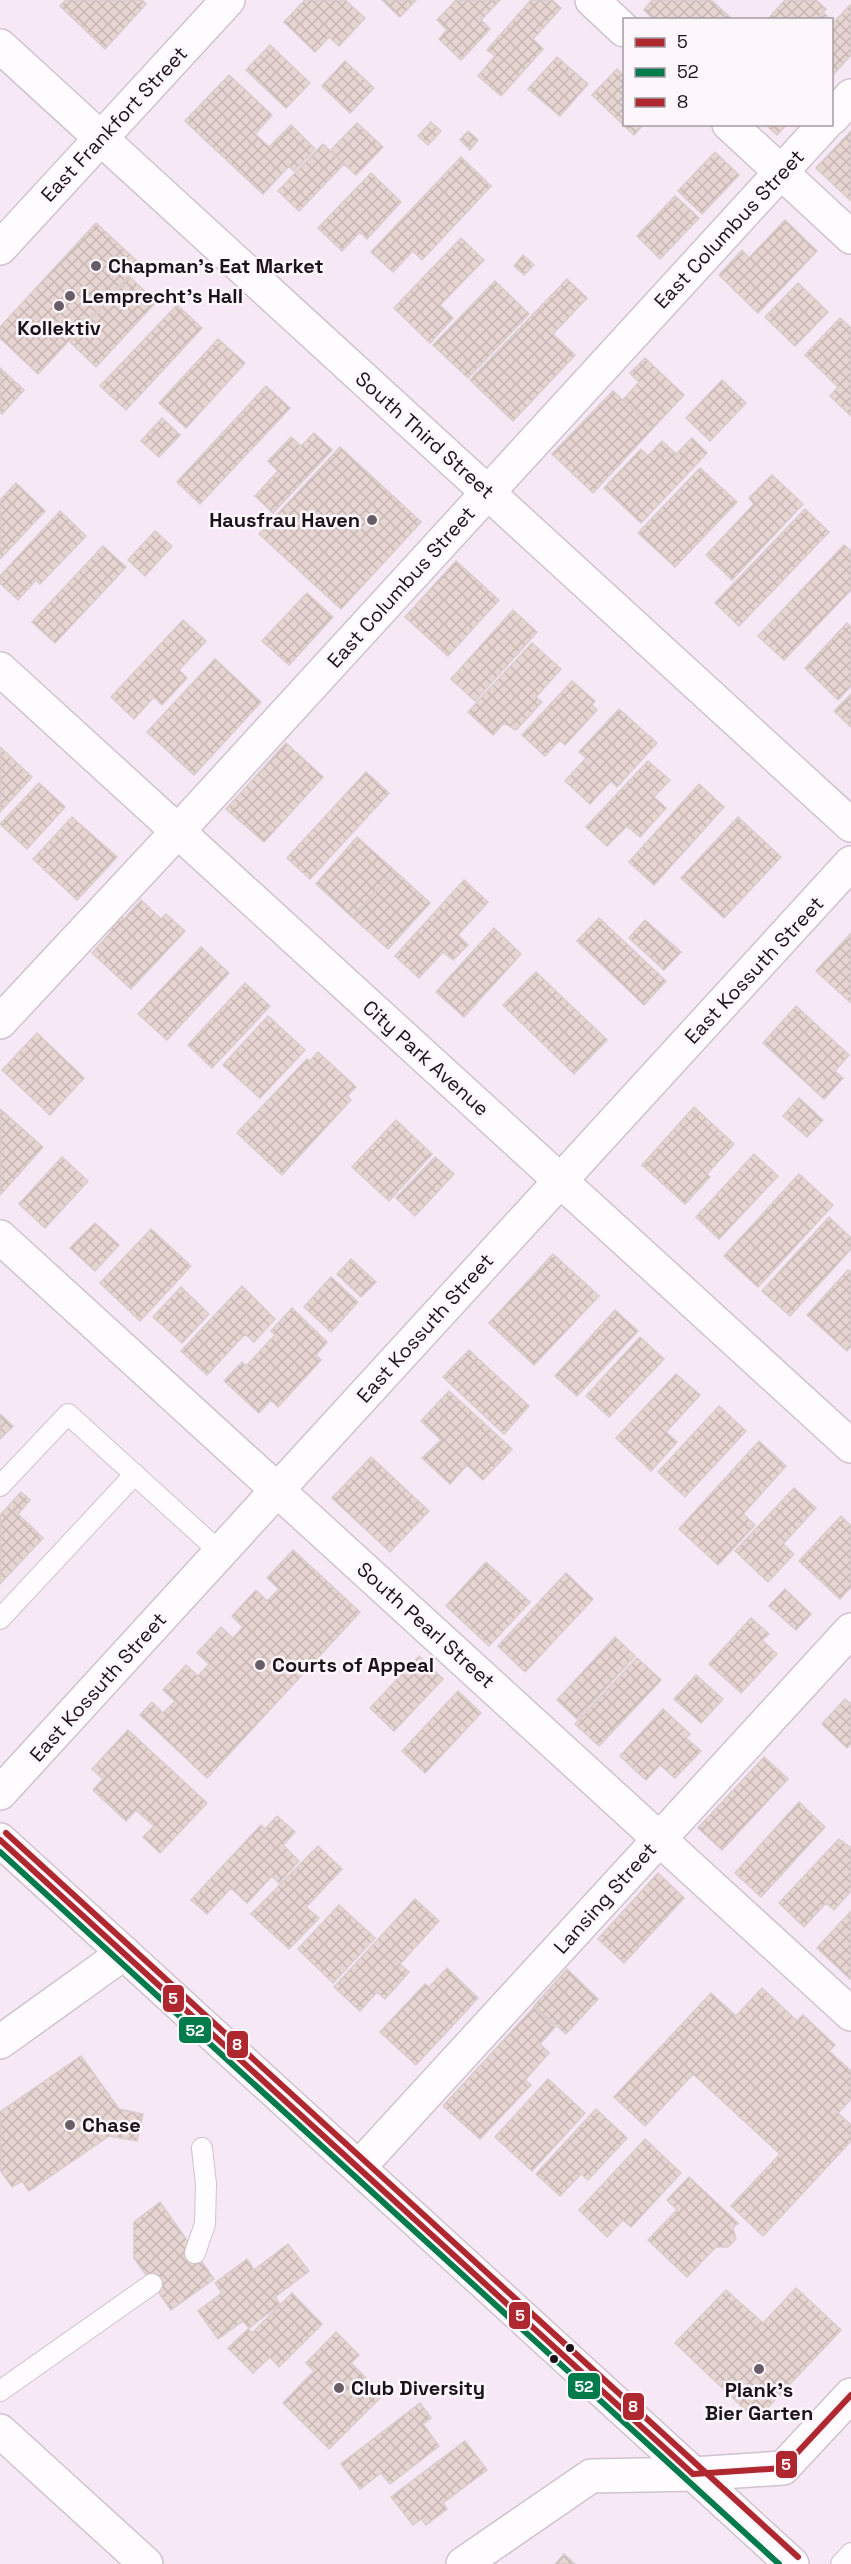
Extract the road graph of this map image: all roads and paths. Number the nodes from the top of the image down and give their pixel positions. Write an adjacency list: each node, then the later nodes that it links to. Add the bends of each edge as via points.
1 (228, 0): 9 (street, East Frankfort Street)
2 (592, 0): 3 (street)
3 (623, 29)
4 (0, 46): 9 (street, South Third Street)
5 (851, 96): 6 (street)
6 (833, 116)
7 (731, 126): 10 (street)
8 (823, 126): 10 (street, East Columbus Street)
9 (100, 139): 12 (street, East Frankfort Street); 13 (street, South Third Street)
10 (781, 173): 11 (street); 13 (street, East Columbus Street)
11 (851, 237)
12 (0, 248)
13 (487, 492): 15 (street, South Third Street); 16 (street, East Columbus Street)
14 (0, 669): 16 (street, City Park Avenue)
15 (851, 825)
16 (178, 831): 18 (street, East Columbus Street); 19 (street, City Park Avenue)
17 (851, 863): 19 (street, East Kossuth Street)
18 (0, 1022)
19 (561, 1180): 21 (street, City Park Avenue); 24 (street, East Kossuth Street)
20 (0, 1237): 24 (street, South Pearl Street)
21 (851, 1446)
22 (135, 1474): 23 (lane, via 68,1414); 25 (lane); 26 (lane)
23 (0, 1486)
24 (278, 1490): 25 (street, East Kossuth Street); 29 (street, South Pearl Street)
25 (221, 1553): 28 (street, East Kossuth Street)
26 (0, 1619)
27 (851, 1630): 29 (street, Lansing Street)
28 (0, 1793)
29 (659, 1839): 32 (street, South Pearl Street); 35 (street, Lansing Street)
30 (0, 1840): 31 (street)
31 (124, 1953): 33 (street); 35 (street)
32 (849, 2007)
33 (0, 2042)
34 (202, 2148): 36 (lane, via 205,2224)
35 (360, 2167): 41 (street)
36 (195, 2253)
37 (152, 2284): 38 (lane)
38 (0, 2391)
39 (851, 2395): 41 (street, via 783,2468)
40 (0, 2431): 43 (street)
41 (693, 2474): 44 (street, via 591,2476); 45 (street)
42 (851, 2553): 46 (lane)
43 (146, 2564)
44 (464, 2564)
45 (792, 2564)
46 (841, 2564)

